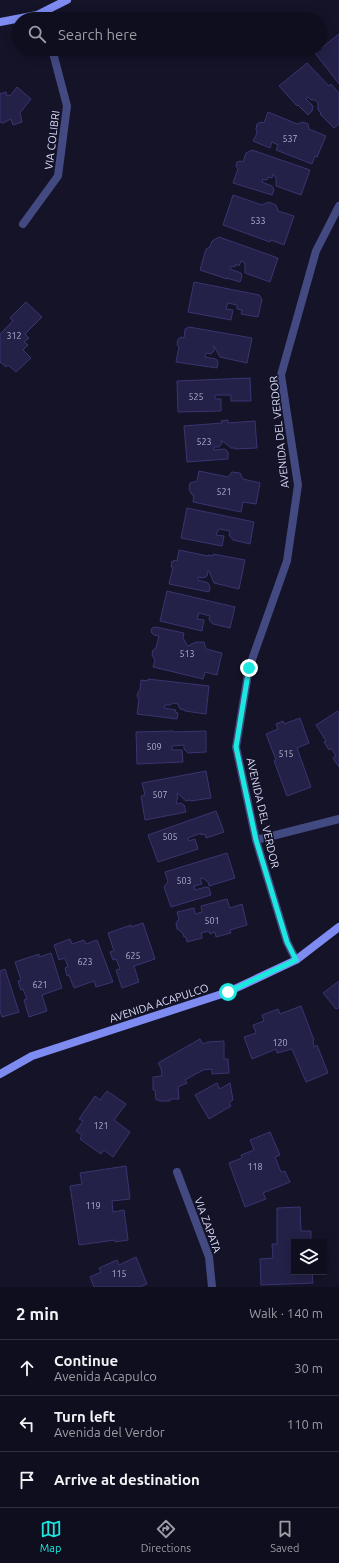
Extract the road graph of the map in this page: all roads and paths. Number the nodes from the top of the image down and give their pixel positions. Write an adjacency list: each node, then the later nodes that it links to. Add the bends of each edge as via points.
1 (67, 0): 2 (street)
2 (47, 12)
3 (12, 20): 4 (street)
4 (0, 22)
5 (54, 56): 7 (street, VIA COLIBRI, via 67,106 58,176)
6 (339, 206): 9 (street, AVENIDA DEL VERDOR, via 316,251 281,374 298,486 287,561 249,668 236,747)
7 (23, 224)
8 (339, 819): 9 (street)
9 (256, 840): 11 (street, AVENIDA DEL VERDOR, via 287,942)
10 (339, 927): 11 (street, AVENIDA ACAPULCO)
11 (296, 960): 12 (street, AVENIDA ACAPULCO, via 228,992 32,1056)
12 (0, 1074)
13 (177, 1172): 14 (street, VIA ZAPATA, via 209,1257)
14 (212, 1287)

